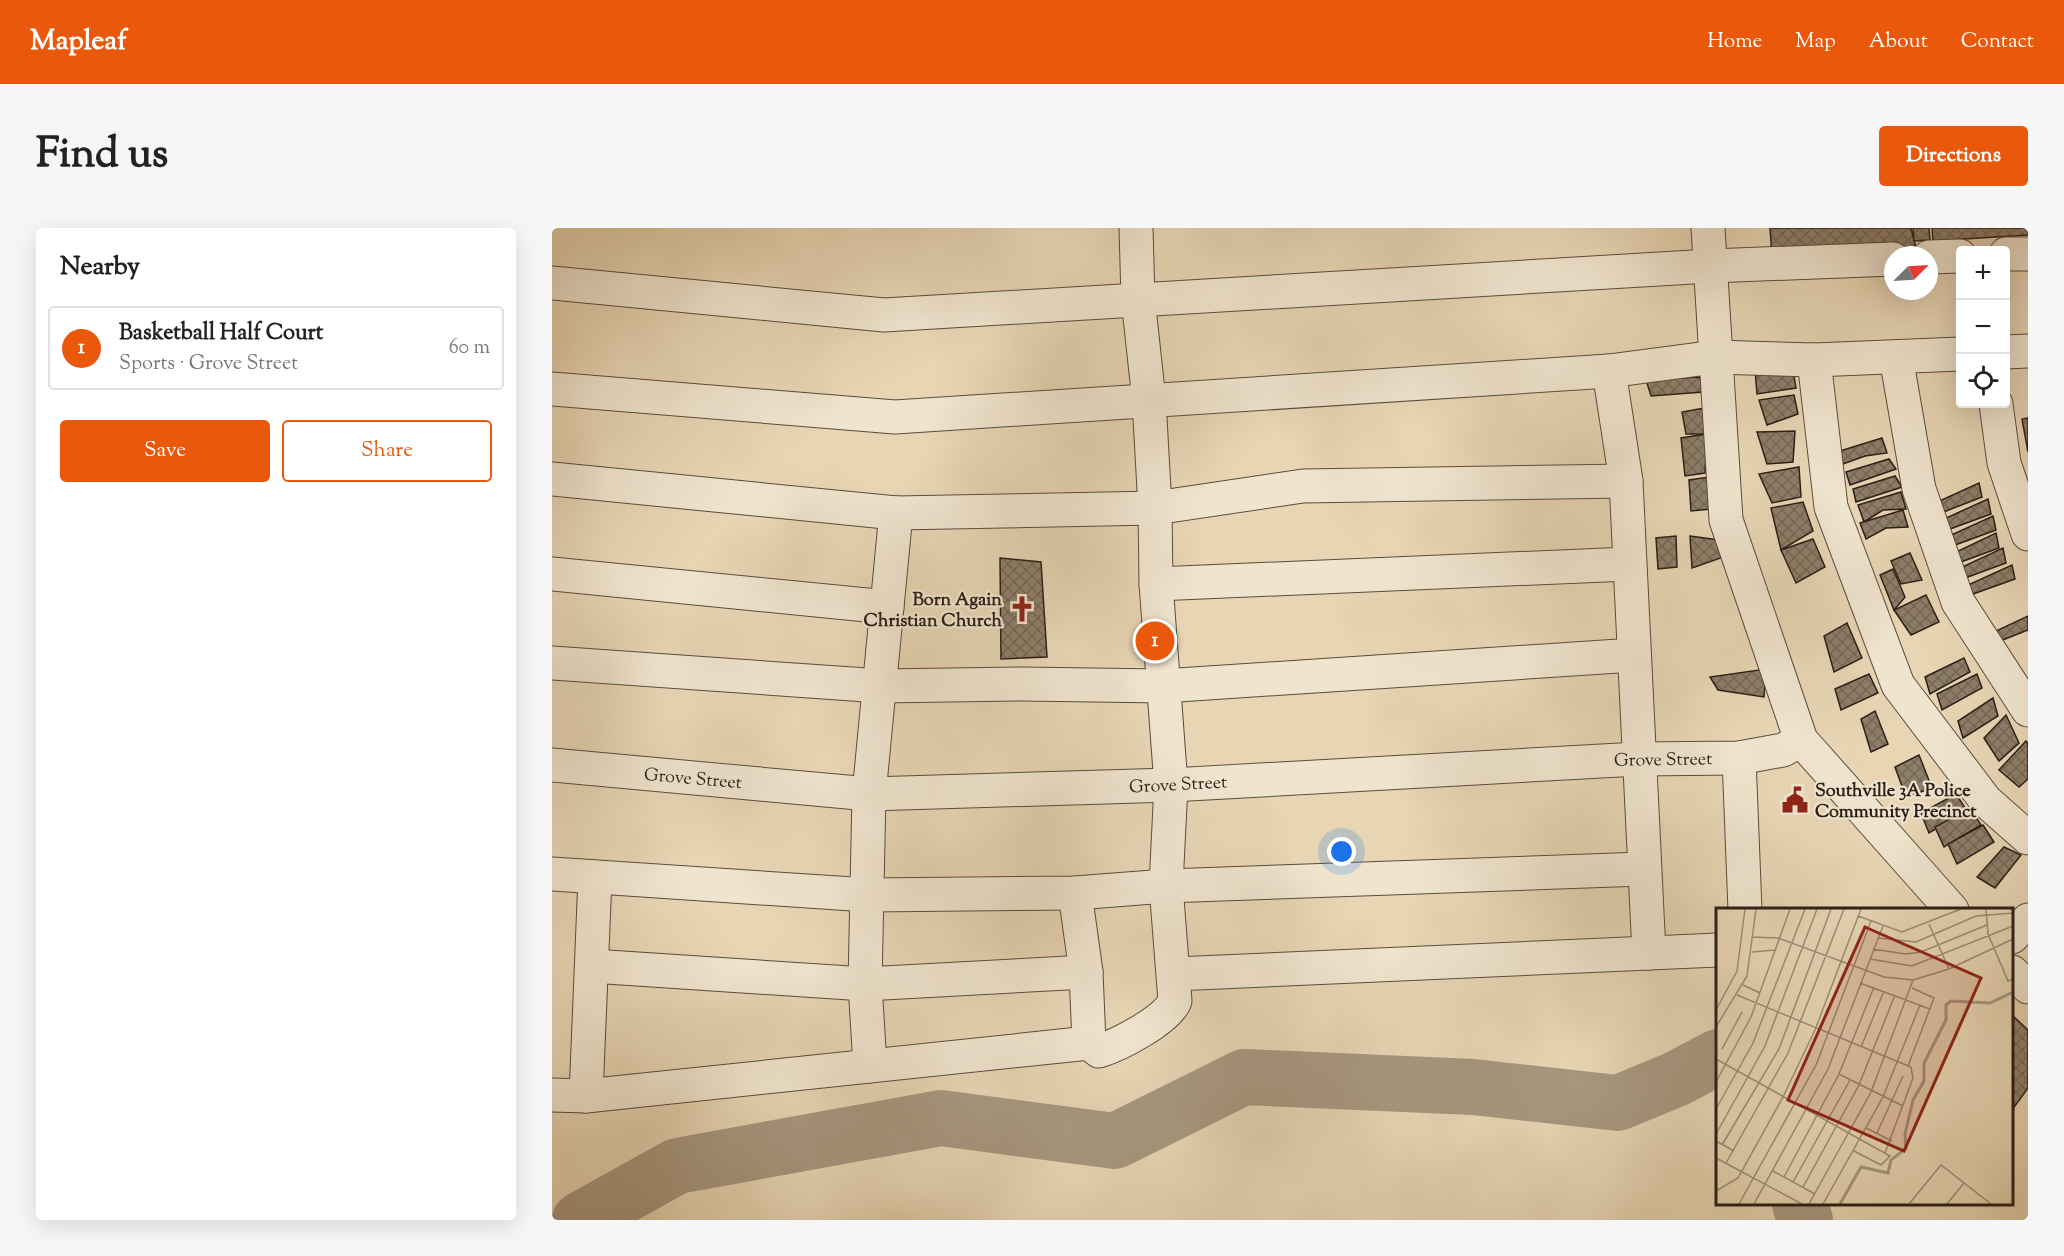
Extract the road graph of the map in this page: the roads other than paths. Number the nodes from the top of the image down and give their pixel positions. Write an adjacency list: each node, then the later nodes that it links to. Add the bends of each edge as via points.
1 (1136, 228): 10 (street)
2 (1708, 228): 8 (street)
3 (2010, 254): 4 (street)
4 (2028, 254)
5 (1956, 256): 6 (street)
6 (1938, 257)
7 (1884, 259): 8 (street)
8 (1710, 266): 10 (street); 14 (street)
9 (552, 283): 10 (street, via 884,315)
10 (1138, 298): 19 (street)
11 (2028, 351): 12 (street)
12 (2010, 352)
13 (1956, 354): 15 (street)
14 (1714, 357): 16 (street); 17 (street); 35 (street, via 1726,520)
15 (1896, 357): 16 (street); 34 (street, via 1918,489 1958,602)
16 (1814, 360): 41 (street, via 1831,507 1898,686 1986,801)
17 (1609, 371): 19 (street); 22 (street)
18 (552, 389): 19 (street, via 895,417)
19 (1149, 400): 23 (street)
20 (1997, 408): 25 (street, via 2004,463)
21 (552, 479): 24 (street)
22 (1626, 481): 23 (street, via 1304,486); 26 (street)
23 (1155, 508): 24 (street); 28 (street)
24 (896, 513): 29 (street)
25 (2028, 534)
26 (1629, 564): 28 (street); 30 (street)
27 (552, 574): 29 (street)
28 (1156, 584): 33 (street)
29 (887, 607): 32 (street)
30 (1634, 655): 33 (street); 37 (street)
31 (552, 663): 32 (street)
32 (881, 686): 33 (street); 40 (street)
33 (1163, 686): 39 (street)
34 (2028, 710)
35 (1802, 740): 36 (street, Grove Street, via 1783,750); 49 (street)
36 (1740, 758): 37 (street, Grove Street); 48 (street)
37 (1638, 759): 39 (street, Grove Street); 42 (street)
38 (552, 765): 40 (street, Grove Street)
39 (1172, 785): 40 (street, Grove Street); 45 (street)
40 (869, 794): 47 (street)
41 (2028, 838)
42 (1643, 869): 45 (street); 53 (street)
43 (552, 874): 44 (street)
44 (595, 877): 47 (street); 54 (street)
45 (1166, 886): 46 (street); 57 (street)
46 (1075, 893): 47 (street); 55 (street)
47 (868, 895): 58 (street)
48 (1745, 908)
49 (1951, 908)
50 (2028, 920): 51 (street)
51 (2013, 936)
52 (1716, 950): 53 (street)
53 (1649, 953): 57 (street)
54 (592, 966): 58 (street); 63 (street)
55 (1086, 972): 58 (street); 60 (street)
56 (2013, 973): 59 (street)
57 (1174, 974): 60 (street, via 1175,1001 1171,1010 1105,1049 1099,1051)
58 (865, 984): 61 (street)
59 (2028, 987)
60 (1089, 1043): 61 (street)
61 (870, 1066): 63 (street)
62 (552, 1095): 63 (street)
63 (586, 1096)

